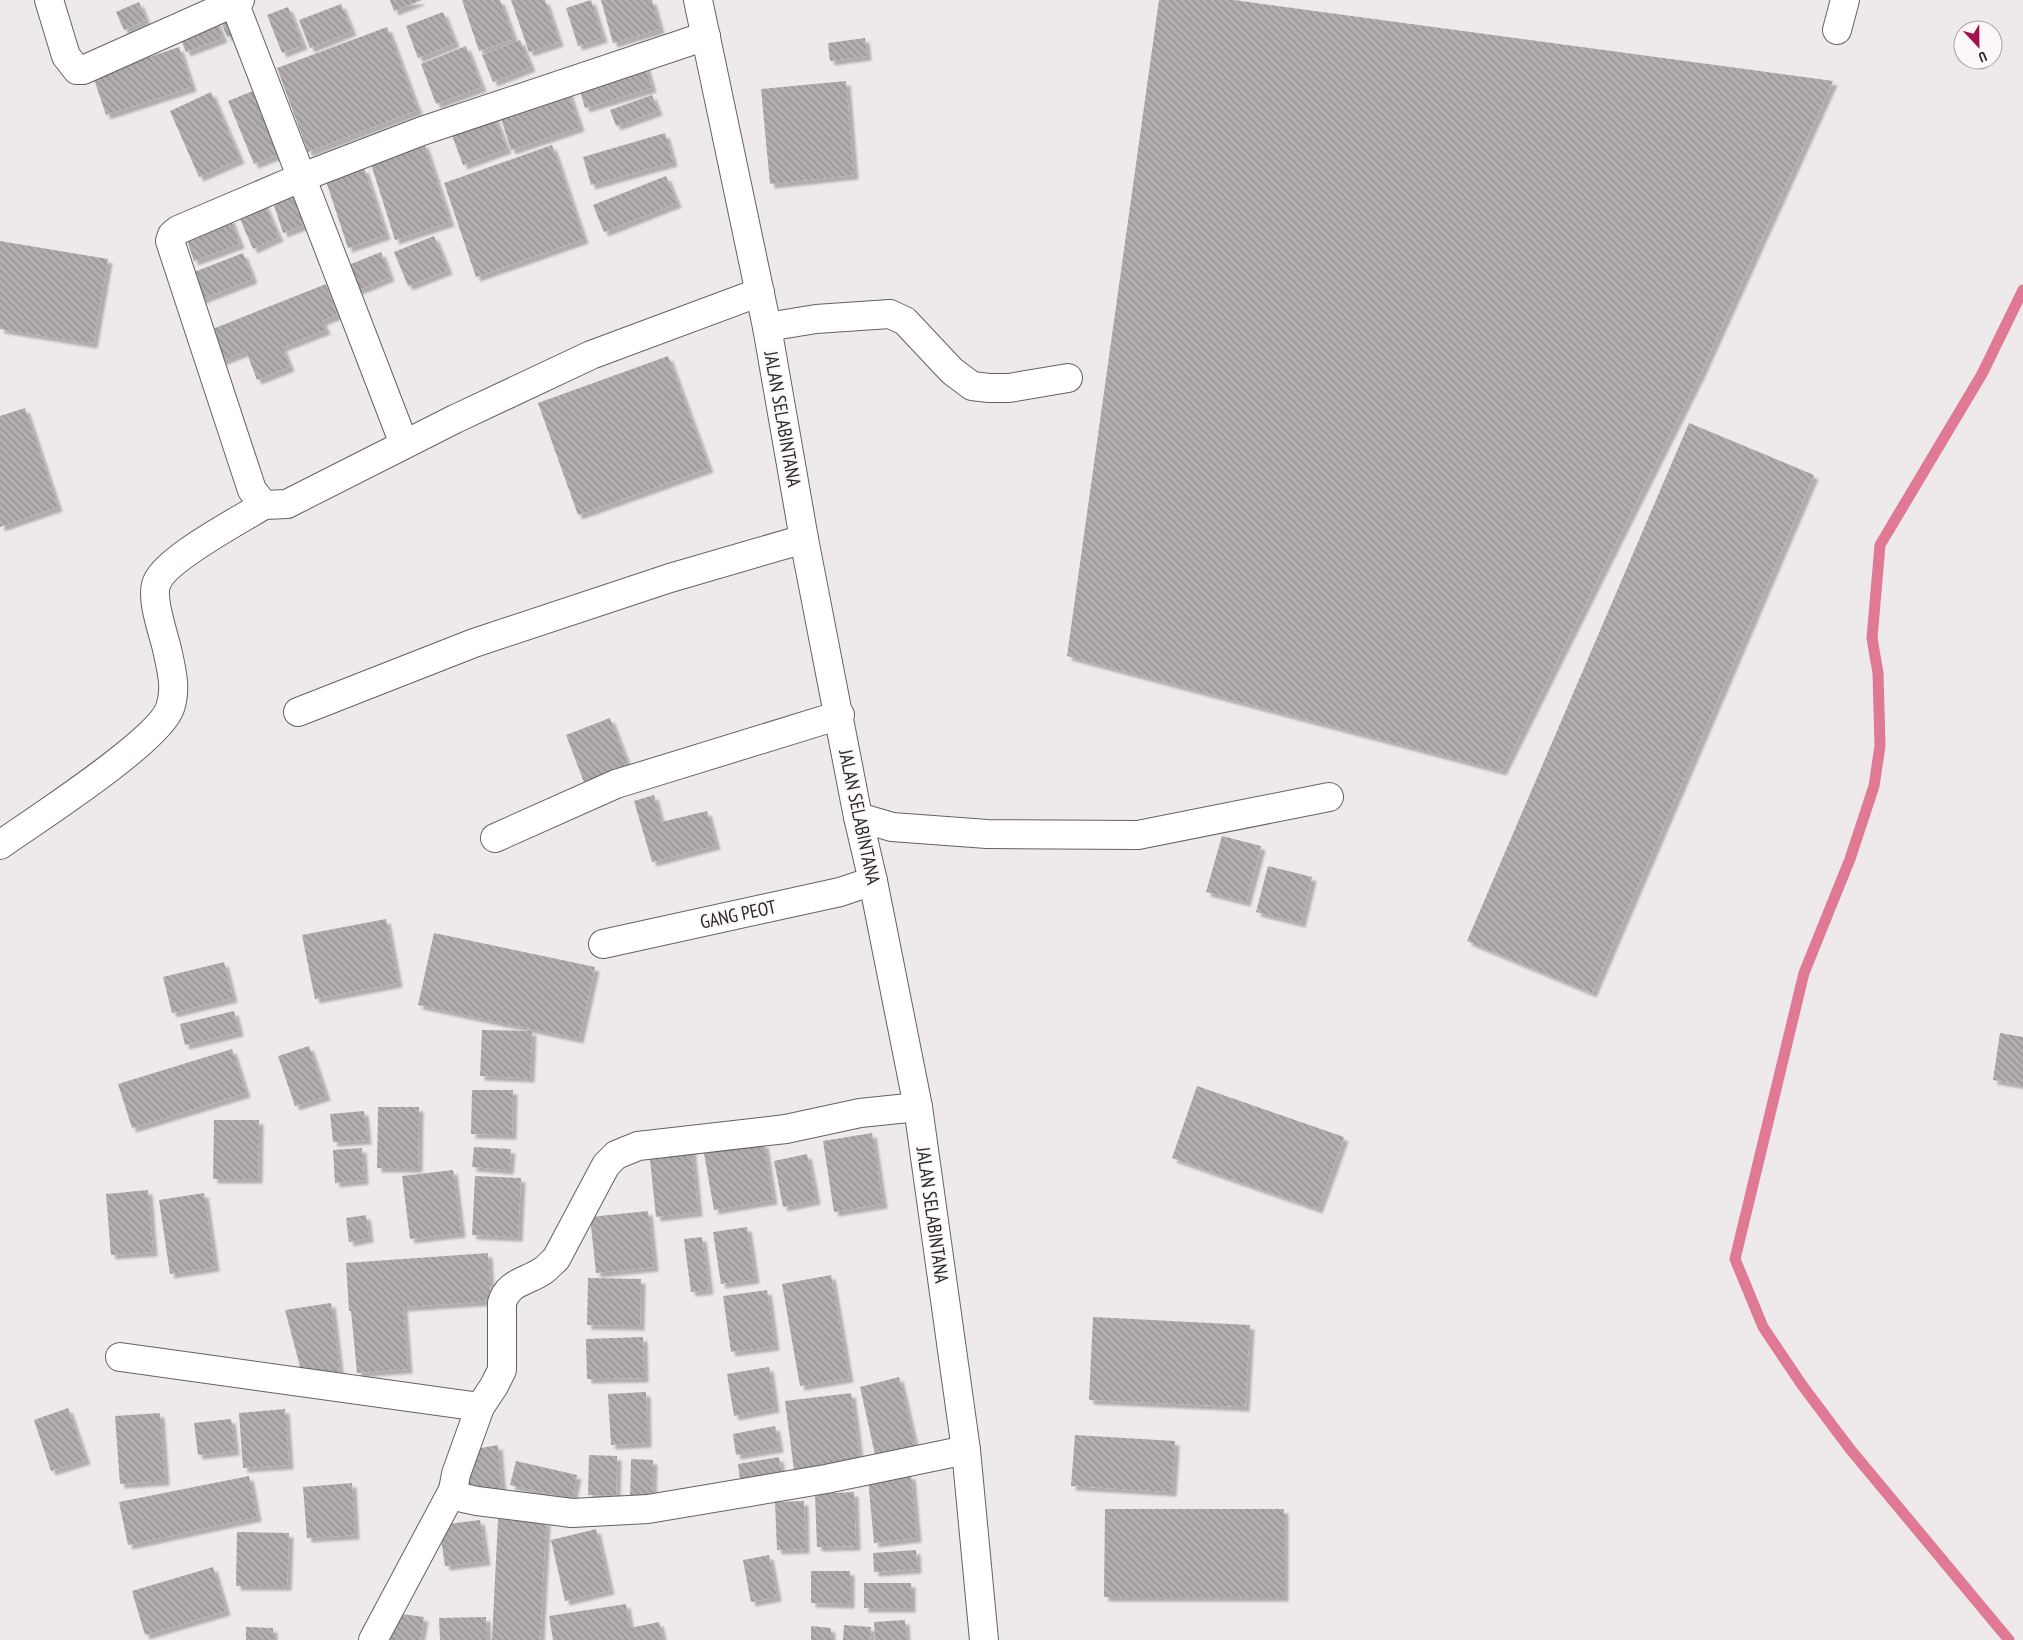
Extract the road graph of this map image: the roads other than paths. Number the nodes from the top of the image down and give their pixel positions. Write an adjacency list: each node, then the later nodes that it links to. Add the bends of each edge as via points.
1 (49, 0): 4 (street, via 66,56 77,70)
2 (698, 0): 6 (street, JALAN SELABINTANA)
3 (1845, 0): 5 (street)
4 (237, 1): 7 (street)
5 (1837, 30)
6 (706, 36): 7 (street, via 422,131); 8 (street, JALAN SELABINTANA)
7 (300, 178): 11 (street); 12 (street, via 178,230 170,238 252,490)
8 (760, 292): 9 (street, JALAN SELABINTANA); 11 (street, via 591,355)
9 (767, 327): 10 (street, via 816,319 890,314 905,322 952,371 972,386 1009,388); 13 (street, JALAN SELABINTANA)
10 (1068, 378)
11 (404, 444): 12 (street, via 287,504)
12 (264, 506): 19 (street, via 182,556 157,582 155,599 174,690 164,719 146,739)
13 (804, 539): 14 (street, via 670,578 474,644); 15 (street, JALAN SELABINTANA)
14 (298, 712)
15 (840, 715): 17 (street, JALAN SELABINTANA); 18 (street, via 616,784)
16 (1329, 797): 17 (street, via 1138,835 986,834 892,828)
17 (858, 817): 20 (street, JALAN SELABINTANA)
18 (495, 838)
19 (0, 845)
20 (874, 881): 21 (street, GANG PEOT, via 840,892); 22 (street, JALAN SELABINTANA)
21 (603, 944)
22 (918, 1108): 24 (street, via 860,1113 786,1129 638,1146 616,1155 606,1166 556,1259 544,1270 513,1285 503,1296 502,1370); 25 (street, JALAN SELABINTANA)
23 (120, 1357): 24 (street)
24 (480, 1407): 26 (street)
25 (966, 1450): 26 (street, via 826,1480 612,1512 572,1514 477,1501 463,1498); 28 (street, JALAN SELABINTANA)
26 (453, 1490): 27 (street)
27 (373, 1640)
28 (984, 1640)

